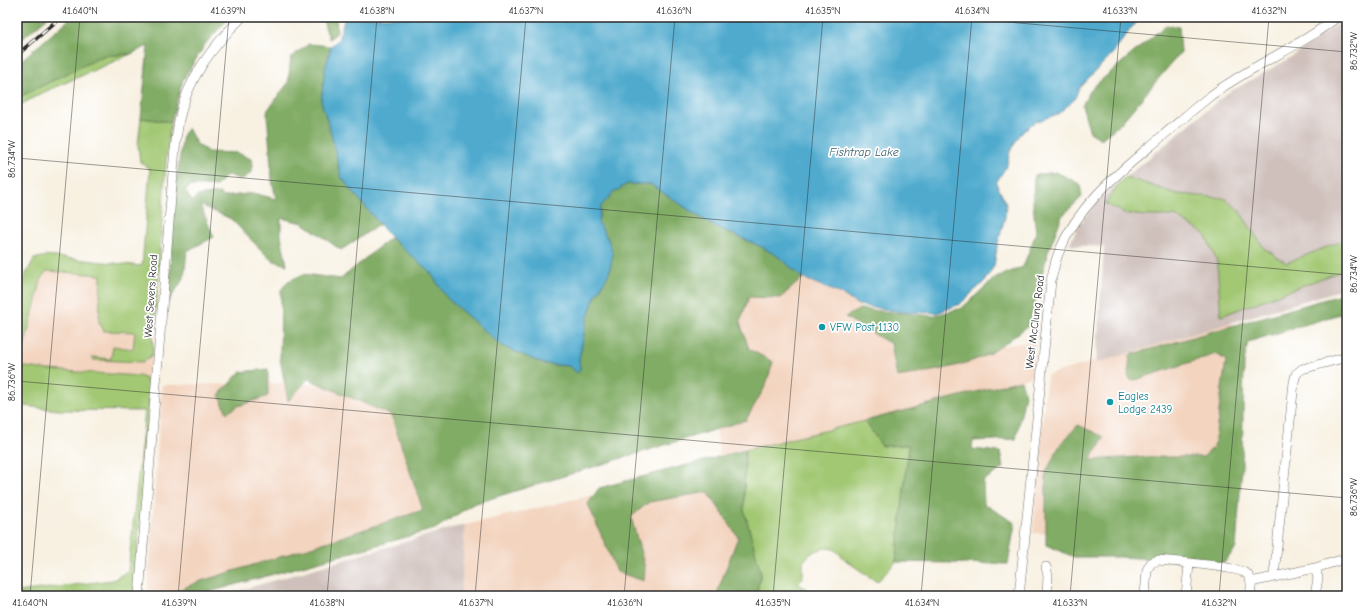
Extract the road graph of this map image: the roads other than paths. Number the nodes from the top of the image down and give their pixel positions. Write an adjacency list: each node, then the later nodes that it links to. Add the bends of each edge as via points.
1 (242, 17): 10 (street, West Severs Road, via 206,58 192,82 180,120 174,160)
2 (1337, 17): 11 (street, West McClung Road, via 1301,42 1234,80 1204,102 1092,198 1068,232 1051,281)
3 (1347, 357): 8 (street, via 1302,369 1296,374)
4 (1347, 558): 7 (street)
5 (1189, 564): 9 (street, via 1244,571); 13 (street, via 1158,560 1150,563); 14 (street)
6 (1046, 567): 12 (street)
7 (1315, 568): 8 (street); 16 (street, via 1318,578)
8 (1274, 576): 9 (street)
9 (1251, 582): 15 (street)
10 (139, 596)
11 (1019, 596)
12 (1047, 596)
13 (1145, 596)
14 (1186, 596)
15 (1250, 596)
16 (1315, 596)

